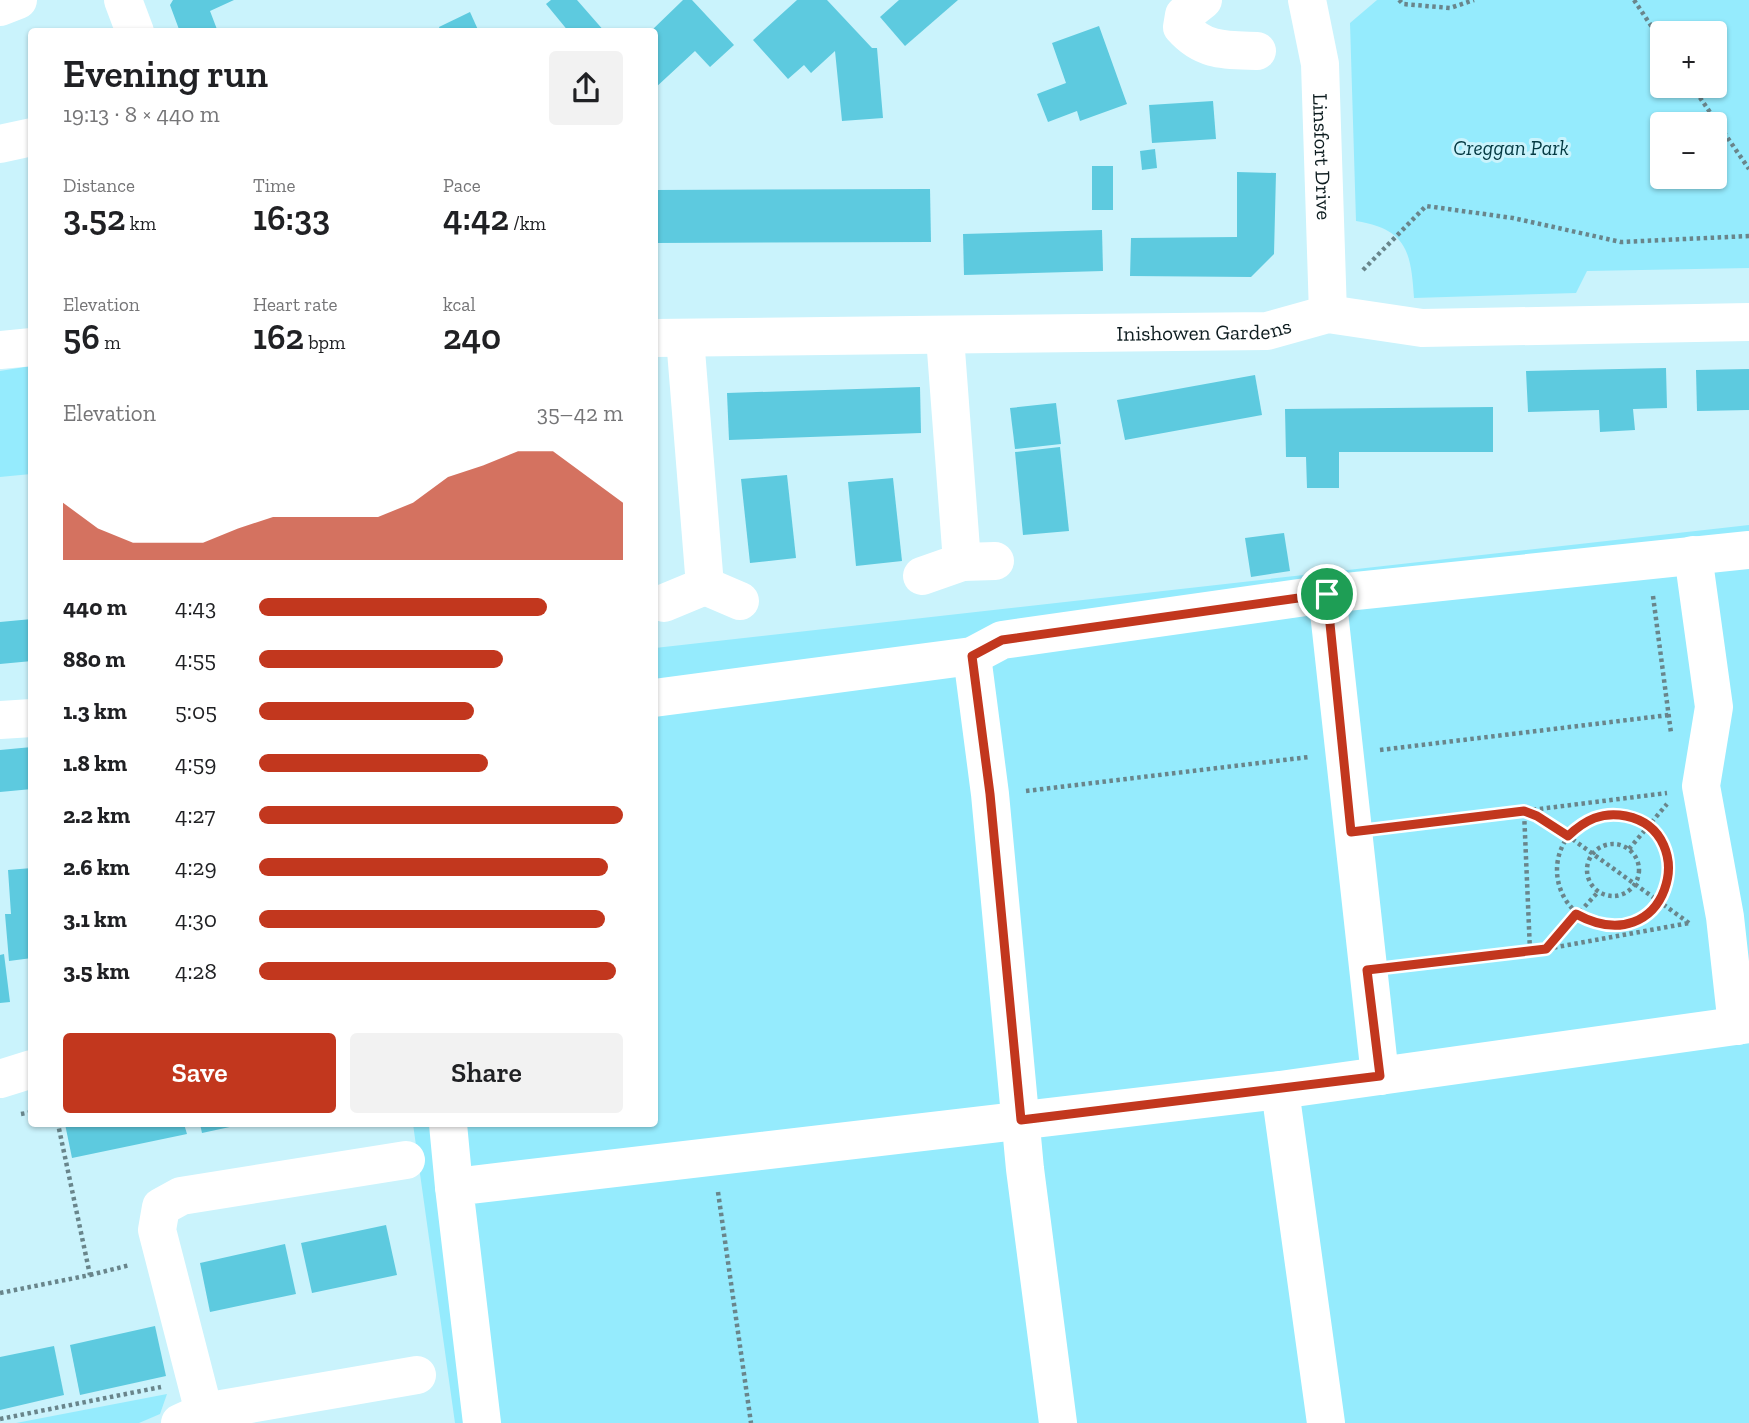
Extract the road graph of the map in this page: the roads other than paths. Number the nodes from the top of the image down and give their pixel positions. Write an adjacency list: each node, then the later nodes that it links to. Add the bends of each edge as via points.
1 (18, 0): 5 (street)
2 (123, 0): 6 (street)
3 (1203, 0): 7 (street, via 1184,15 1182,27 1196,43)
4 (1307, 0): 10 (street, Linsfort Drive, via 1320,64)
5 (0, 7)
6 (134, 28)
7 (1257, 51)
8 (28, 138): 9 (street)
9 (0, 144)
10 (1328, 314): 11 (street, Inishowen Gardens, via 1422,328); 12 (street, Inishowen Gardens, via 1267,331)
11 (1749, 322)
12 (945, 337): 13 (street, Inishowen Gardens); 18 (street, via 978,562)
13 (670, 338): 19 (street)
14 (28, 348): 15 (street)
15 (0, 351)
16 (1749, 550): 17 (street)
17 (1693, 555): 20 (street); 27 (street, via 1714,707 1701,786 1707,920)
18 (922, 576)
19 (705, 586): 21 (street); 22 (street)
20 (1327, 594): 23 (street, via 1002,640); 29 (street)
21 (740, 601)
22 (664, 603)
23 (972, 656): 24 (street); 32 (street)
24 (658, 697)
25 (28, 718): 26 (street)
26 (0, 720)
27 (1743, 1025): 29 (street)
28 (28, 1070): 30 (street)
29 (1380, 1076): 31 (street)
30 (0, 1079)
31 (1280, 1090): 32 (street); 40 (street)
32 (1021, 1120): 35 (street); 39 (street)
33 (448, 1127): 35 (street)
34 (406, 1160): 37 (street, via 181,1196 161,1207 157,1230)
35 (454, 1187): 38 (street)
36 (417, 1375): 37 (street)
37 (193, 1405)
38 (482, 1423)
39 (1058, 1423)
40 (1326, 1423)

